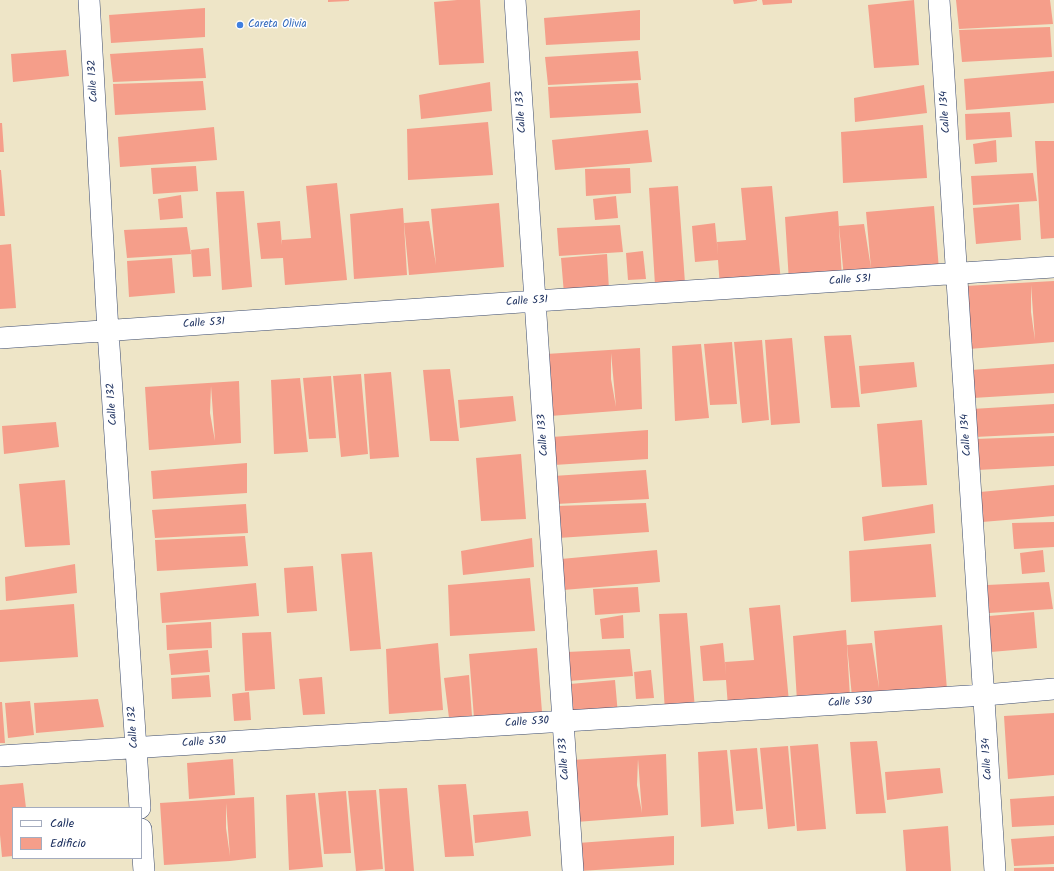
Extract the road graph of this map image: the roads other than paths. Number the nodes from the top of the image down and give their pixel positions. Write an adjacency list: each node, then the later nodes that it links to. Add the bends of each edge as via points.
1 (89, 0): 7 (street, Calle 132)
2 (515, 0): 6 (street, Calle 133)
3 (939, 0): 5 (street, Calle 134)
4 (1054, 267): 5 (street, Calle 531)
5 (957, 274): 6 (street, Calle 531); 10 (street, Calle 134)
6 (536, 301): 7 (street, Calle 531); 11 (street, Calle 133)
7 (108, 331): 8 (street, Calle 531); 12 (street, Calle 132)
8 (0, 338)
9 (1054, 689): 10 (street, Calle 530)
10 (985, 695): 11 (street, Calle 530); 18 (street, Calle 134)
11 (562, 720): 12 (street, Calle 530); 17 (street, Calle 133)
12 (136, 747): 13 (street, Calle 530); 14 (street, Calle 132)
13 (0, 756)
14 (140, 807)
15 (142, 843): 16 (street)
16 (144, 871)
17 (573, 871)
18 (995, 871)

